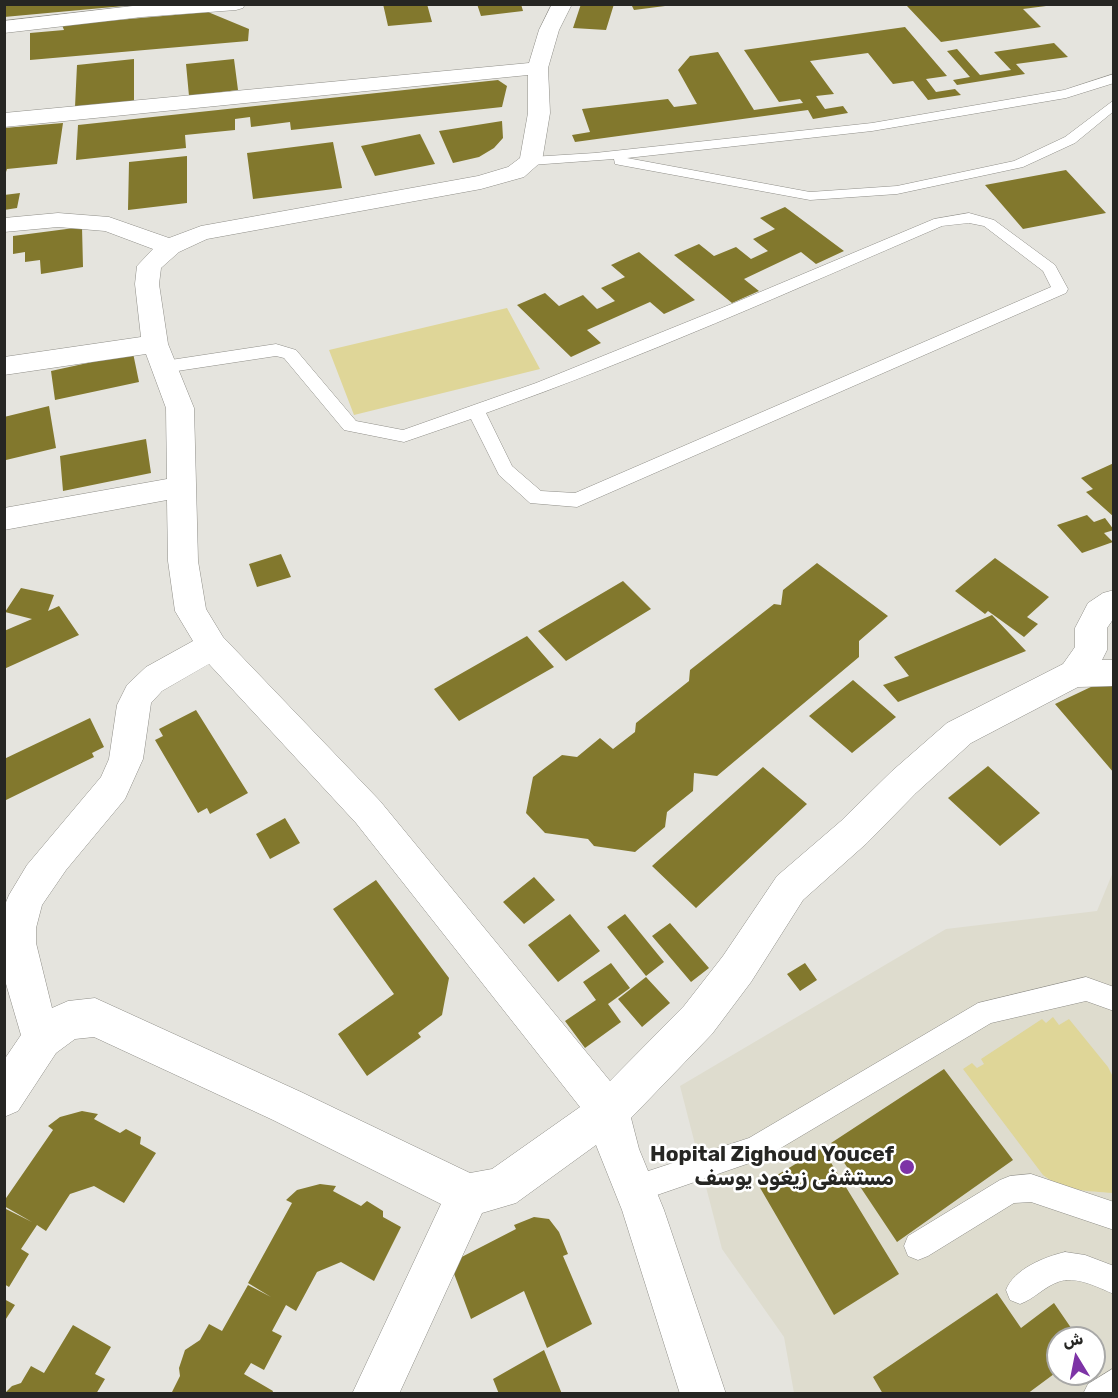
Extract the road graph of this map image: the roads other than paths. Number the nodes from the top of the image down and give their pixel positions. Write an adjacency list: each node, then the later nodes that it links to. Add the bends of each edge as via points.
1 (236, 4): 3 (street)
2 (562, 4): 4 (street, via 549,30)
3 (4, 27)
4 (538, 68): 7 (street); 9 (street, via 539,113)
5 (1113, 78): 8 (lane, via 1066,94 872,127)
6 (1113, 104): 8 (lane, via 1070,140 1018,164 897,190 810,196)
7 (4, 120)
8 (596, 157): 9 (lane)
9 (531, 161): 11 (street, via 516,172 481,182 243,224 201,233)
10 (4, 225): 11 (street, via 58,220 109,224)
11 (170, 247): 12 (street, via 149,266 147,284)
12 (160, 356): 13 (street); 14 (lane, via 276,350 290,354 350,426 404,436); 15 (street, via 180,408)
13 (4, 366)
14 (475, 409): 14 (lane, via 505,470 537,498 577,500 1060,289 1049,267 989,223 969,218 939,222 542,387)
15 (182, 487): 16 (street); 18 (street, via 183,561 191,611)
16 (4, 519)
17 (1113, 602): 19 (street, via 1099,612 1091,628 1091,650)
18 (212, 646): 22 (street, via 146,685 130,718 123,768 104,800 33,887 19,914 17,943); 24 (street, via 368,812)
19 (1074, 674): 20 (street); 24 (street, via 959,733 790,888 738,969 698,1020)
20 (1113, 674)
21 (1113, 999): 25 (lane, via 1086,989 987,1012 755,1149)
22 (42, 1039): 23 (street); 26 (street, via 68,1021 95,1017)
23 (4, 1097)
24 (609, 1111): 25 (street, via 618,1150); 26 (street, via 501,1188)
25 (634, 1189): 33 (street)
26 (468, 1194): 32 (street)
27 (1113, 1216): 28 (lane, via 1031,1188 1010,1190)
28 (918, 1246)
29 (1113, 1280): 30 (lane, via 1084,1268 1060,1265)
30 (1020, 1290)
31 (1113, 1382): 34 (lane)
32 (375, 1394)
33 (703, 1394)
34 (1098, 1394)

